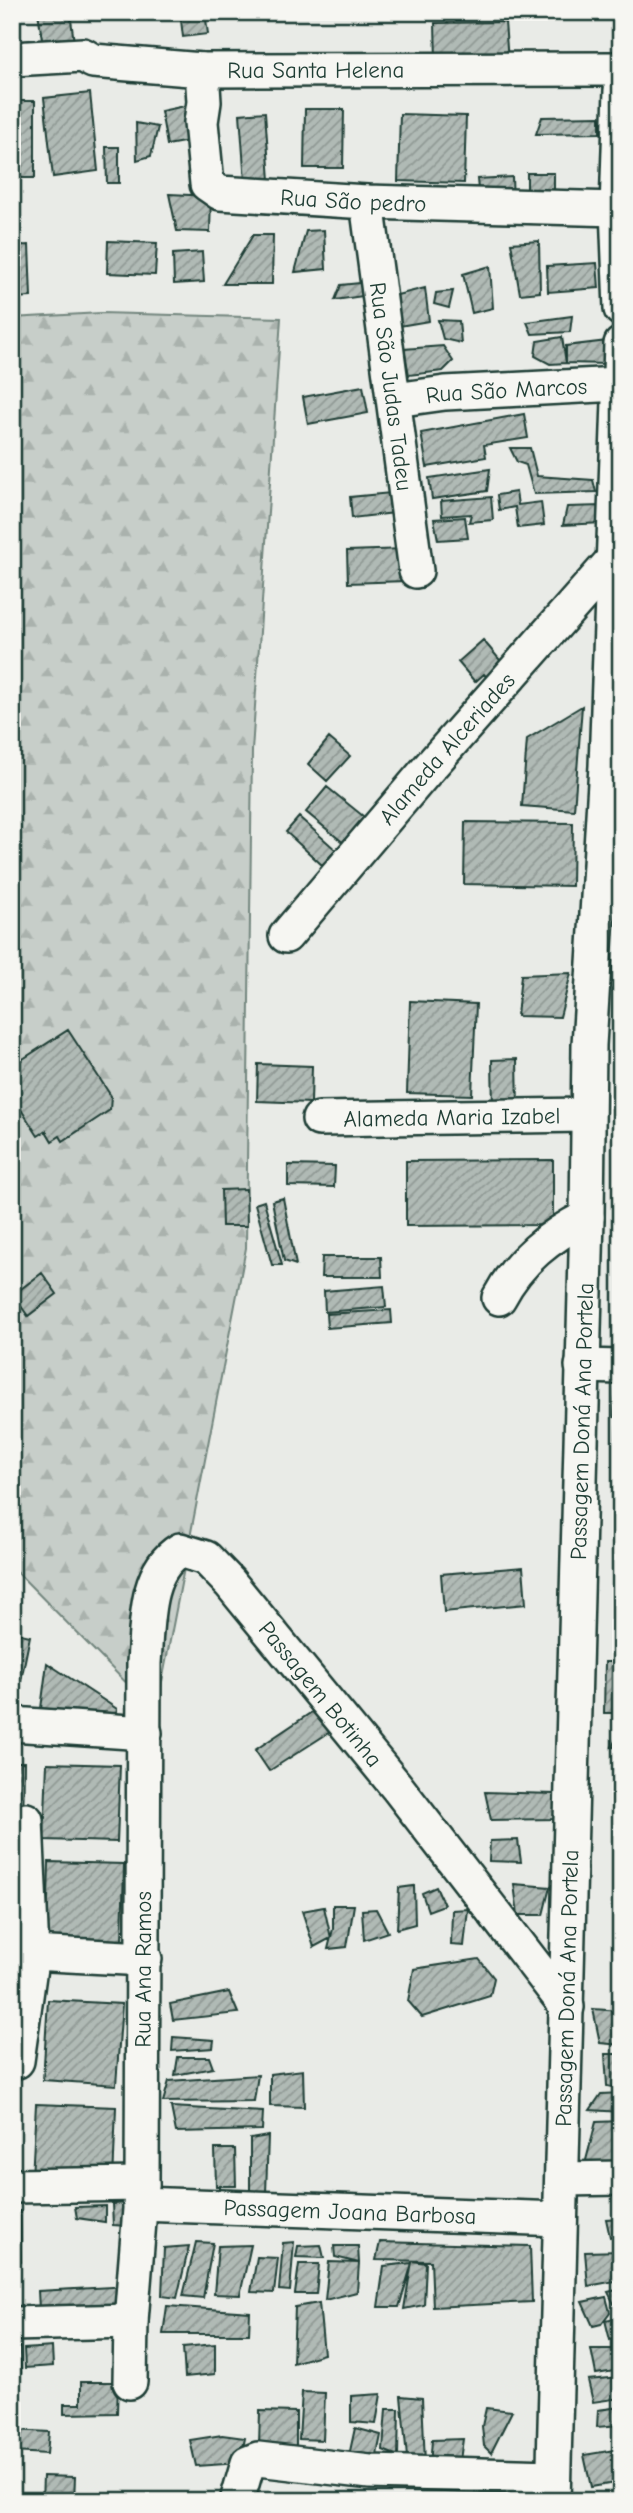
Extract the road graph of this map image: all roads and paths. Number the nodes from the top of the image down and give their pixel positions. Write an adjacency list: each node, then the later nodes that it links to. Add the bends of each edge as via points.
1 (12, 59): 3 (street, Rua Santa Helena, via 83,55 93,61)
2 (621, 69): 3 (street, Rua Santa Helena)
3 (202, 70): 5 (street, Rua São pedro, via 201,122 207,184 213,190)
4 (621, 90): 6 (street)
5 (367, 202): 6 (street, Rua São pedro); 10 (street, Rua São Judas Tadeu)
6 (617, 209): 7 (street)
7 (621, 309)
8 (621, 344): 9 (street, Passagem Doná Ana Portela)
9 (619, 384): 10 (street, Rua São Marcos); 11 (street, Passagem Doná Ana Portela)
10 (396, 400): 12 (street, Rua São Judas Tadeu)
11 (611, 562): 13 (street, Passagem Doná Ana Portela); 14 (street, Alameda Alceriades)
12 (416, 571)
13 (613, 766): 15 (street, Passagem Doná Ana Portela)
14 (286, 936)
15 (586, 1115): 16 (street, Alameda Maria Izabel); 17 (street, Passagem Doná Ana Portela)
16 (319, 1119)
17 (587, 1217): 18 (street, via 539,1246 509,1278); 19 (street, Passagem Doná Ana Portela)
18 (499, 1298)
19 (582, 1366): 20 (street); 26 (street, Passagem Doná Ana Portela)
20 (621, 1367)
21 (12, 1724): 22 (street)
22 (145, 1733): 25 (street, Rua Ana Ramos); 26 (street, Passagem Botinha, via 149,1597 169,1557 180,1550 206,1558 230,1583 397,1787)
23 (26, 1820): 24 (street)
24 (22, 1953): 25 (street); 27 (street)
25 (145, 1959): 31 (street, Rua Ana Ramos)
26 (567, 2007): 29 (street, Passagem Doná Ana Portela)
27 (18, 2061)
28 (621, 2178): 29 (street)
29 (562, 2179): 32 (street, Passagem Doná Ana Portela)
30 (12, 2186): 31 (street, Passagem Joana Barbosa)
31 (141, 2194): 32 (street, Passagem Joana Barbosa); 33 (street, Rua Ana Ramos)
32 (561, 2219): 36 (street, Passagem Doná Ana Portela)
33 (131, 2321): 34 (street); 35 (street, Rua Ana Ramos)
34 (12, 2323)
35 (130, 2382)
36 (553, 2489): 37 (street, via 258,2459 248,2463)
37 (237, 2501)

